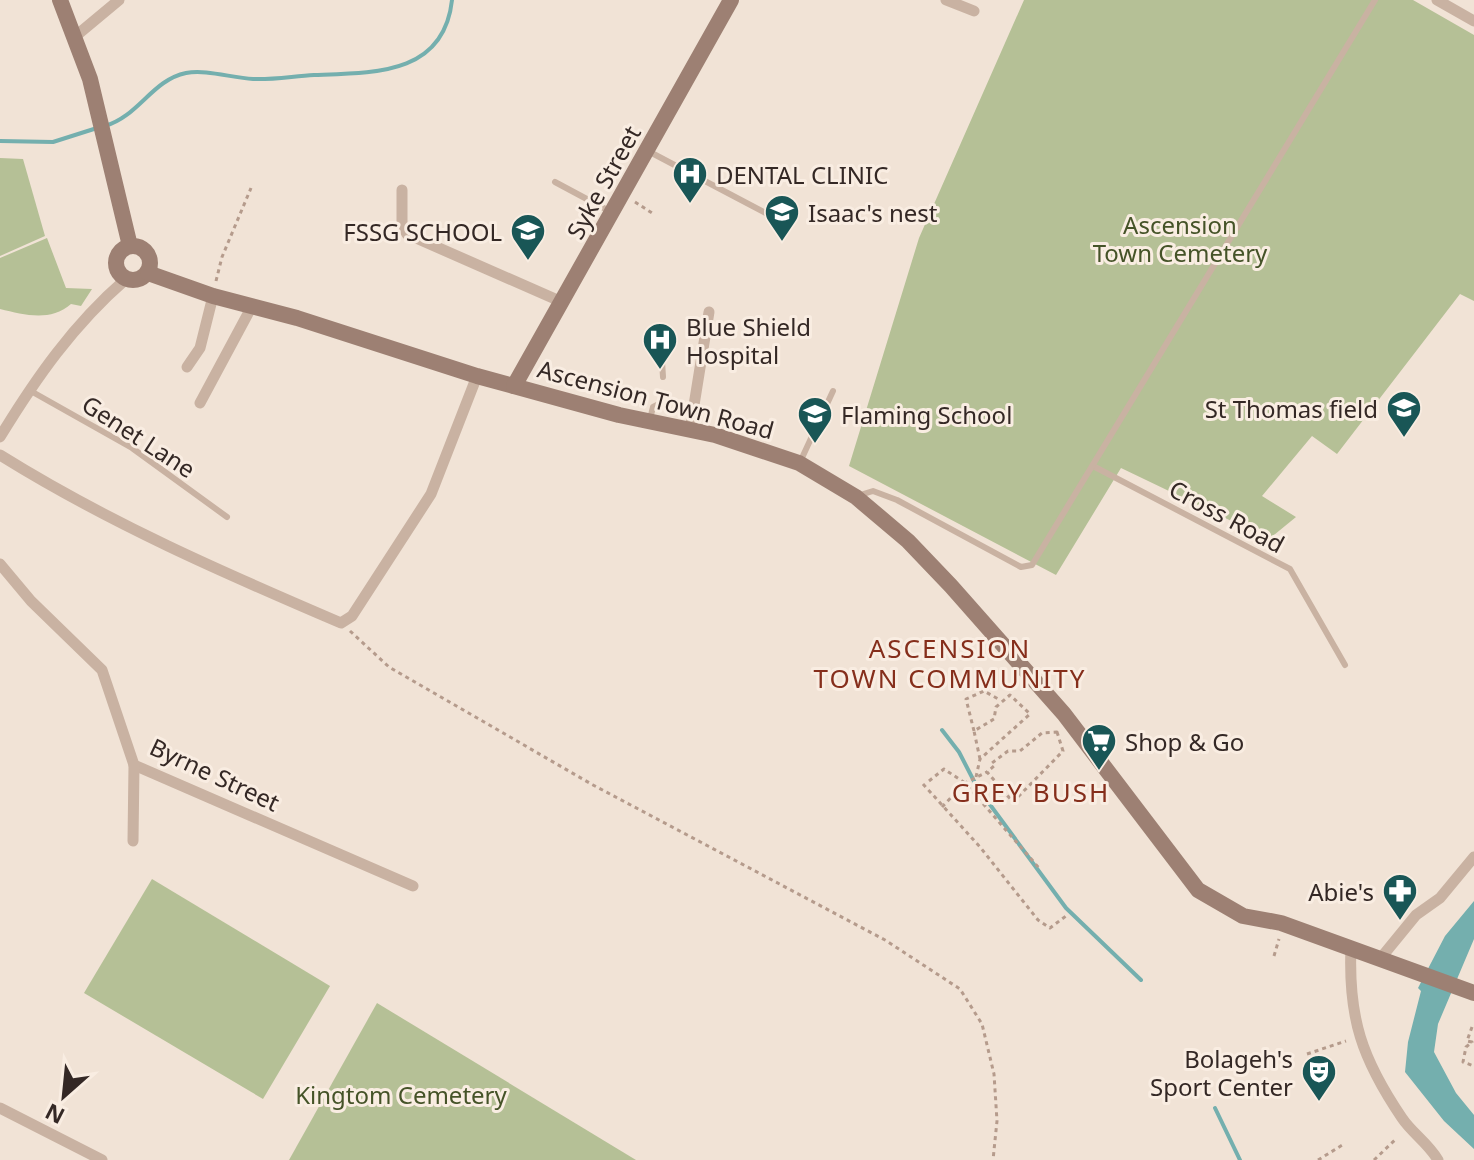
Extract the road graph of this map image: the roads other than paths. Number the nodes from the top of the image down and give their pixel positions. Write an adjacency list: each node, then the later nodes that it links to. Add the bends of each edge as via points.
1 (60, 0): 9 (main road)
2 (119, 0): 9 (street)
3 (731, 0): 10 (main road, Syke Street)
4 (946, 0): 7 (street)
5 (1375, 0): 34 (lane)
6 (1437, 0): 8 (street)
7 (974, 11)
8 (1474, 21)
9 (77, 35): 15 (main road)
10 (648, 151): 13 (main road, Syke Street); 14 (lane)
11 (555, 182): 13 (lane)
12 (402, 190): 19 (street, via 407,234)
13 (614, 213): 19 (main road, Syke Street)
14 (779, 220)
15 (130, 246): 16 (main road, via 146,251); 17 (main road, via 116,260)
16 (148, 273): 17 (main road); 18 (main road, Ascension Town Road)
17 (126, 279): 27 (street, via 93,308)
18 (213, 296): 20 (main road, Ascension Town Road); 23 (street, via 200,348)
19 (562, 302): 26 (main road, Syke Street)
20 (251, 308): 24 (main road, Ascension Town Road); 29 (street)
21 (709, 312): 30 (street)
22 (662, 361): 25 (lane)
23 (187, 367)
24 (477, 376): 26 (main road, Ascension Town Road); 32 (street, via 431,494 352,616 341,623 176,552)
25 (663, 377)
26 (514, 386): 30 (main road, Ascension Town Road, via 653,413)
27 (29, 390): 31 (street); 36 (lane, Genet Lane, via 132,448)
28 (833, 391): 33 (lane)
29 (200, 403)
30 (690, 430): 33 (main road, Ascension Town Road)
31 (0, 437)
32 (0, 455)
33 (799, 463): 35 (main road, Ascension Town Road)
34 (1093, 466): 35 (lane, via 1032,565 1021,567 897,500 873,491); 38 (lane, Cross Road, via 1290,569)
35 (856, 497): 43 (main road, Ascension Town Road, via 908,541 1013,654 1198,890 1243,916)
36 (227, 517)
37 (0, 564): 39 (street, Byrne Street, via 102,670)
38 (1345, 665)
39 (134, 765): 40 (street); 42 (street, Byrne Street)
40 (133, 841)
41 (1474, 857): 44 (street)
42 (413, 886)
43 (1351, 947): 44 (main road, Ascension Town Road); 48 (street, via 1349,995 1364,1049 1403,1120 1427,1141)
44 (1380, 959): 45 (main road, Ascension Town Road)
45 (1472, 992)
46 (0, 1108): 47 (street)
47 (102, 1160)
48 (1438, 1160)

